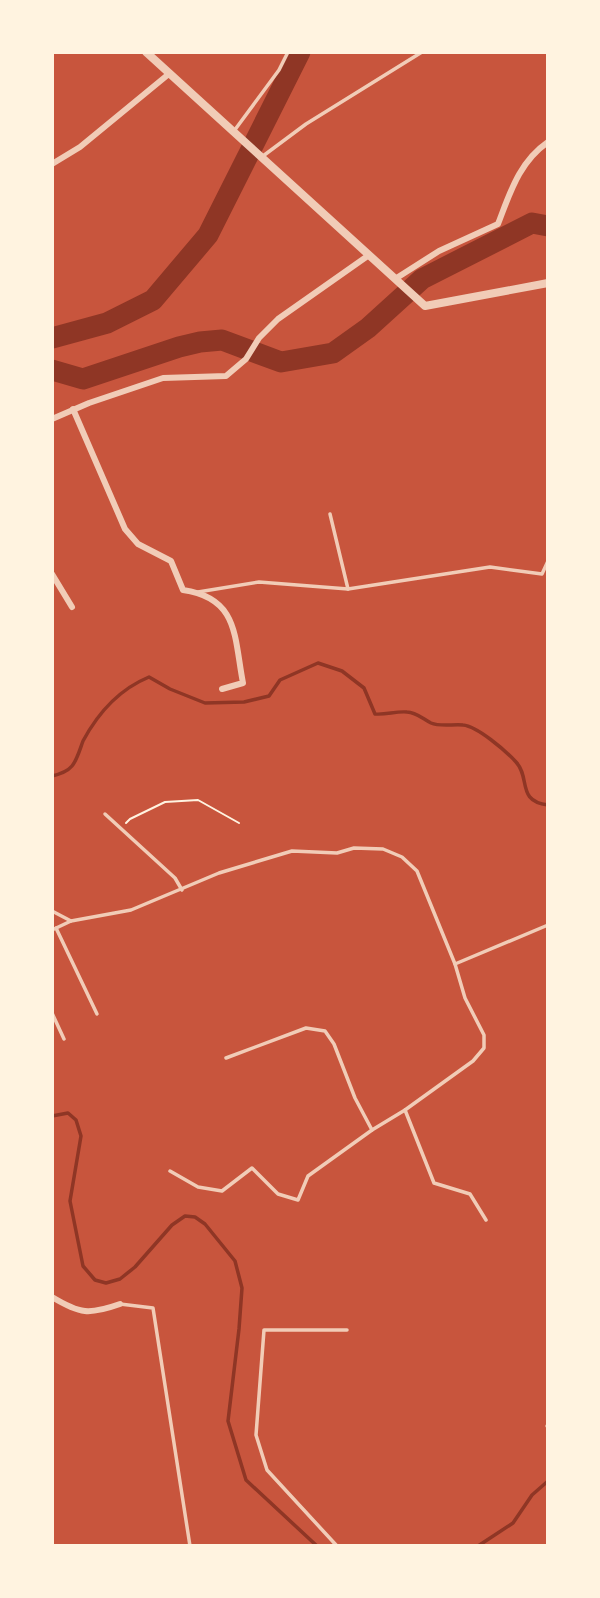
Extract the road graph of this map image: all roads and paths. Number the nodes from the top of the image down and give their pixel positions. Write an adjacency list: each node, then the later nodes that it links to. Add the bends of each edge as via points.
1 (146, 52): 4 (street)
2 (288, 52): 5 (lane)
3 (422, 52): 7 (lane)
4 (170, 74): 5 (street); 8 (street)
5 (236, 133): 7 (street)
6 (548, 142): 10 (street, via 515,177 498,224 439,251)
7 (260, 154): 9 (street)
8 (52, 164)
9 (369, 255): 10 (street); 12 (street, via 278,319 226,376 163,378)
10 (396, 279): 11 (street, via 425,306)
11 (548, 284)
12 (72, 409): 13 (street); 18 (street, via 125,529 138,544 171,561 183,590)
13 (52, 419)
14 (330, 514): 17 (lane)
15 (548, 561): 17 (lane, via 542,574 490,567)
16 (52, 574): 19 (street)
17 (348, 589): 18 (lane, via 259,582)
18 (197, 592): 20 (street, via 216,600 229,616 243,683)
19 (72, 607)
20 (222, 689)
21 (105, 814): 23 (lane)
22 (239, 823): 23 (path, via 198,800 165,802)
23 (120, 829): 24 (lane, via 174,878)
24 (181, 890): 26 (lane, via 131,910); 29 (lane, via 292,850 383,849 402,856 417,871)
25 (52, 911): 26 (lane)
26 (71, 921): 28 (lane)
27 (548, 925): 29 (lane)
28 (54, 929): 31 (lane)
29 (455, 964): 34 (lane, via 485,1048)
30 (52, 1013): 32 (lane)
31 (97, 1014)
32 (64, 1039)
33 (226, 1058): 35 (lane, via 306,1028 325,1031)
34 (405, 1110): 35 (lane); 37 (lane, via 434,1183 470,1194)
35 (372, 1130): 36 (lane, via 308,1176 298,1200 278,1194 252,1168 222,1191 198,1187)
36 (170, 1171)
37 (486, 1220)
38 (52, 1297): 39 (street, via 75,1311)
39 (120, 1304): 41 (lane, via 153,1308)
40 (348, 1330): 42 (lane, via 264,1330 256,1435 267,1470)
41 (190, 1545)
42 (337, 1545)

